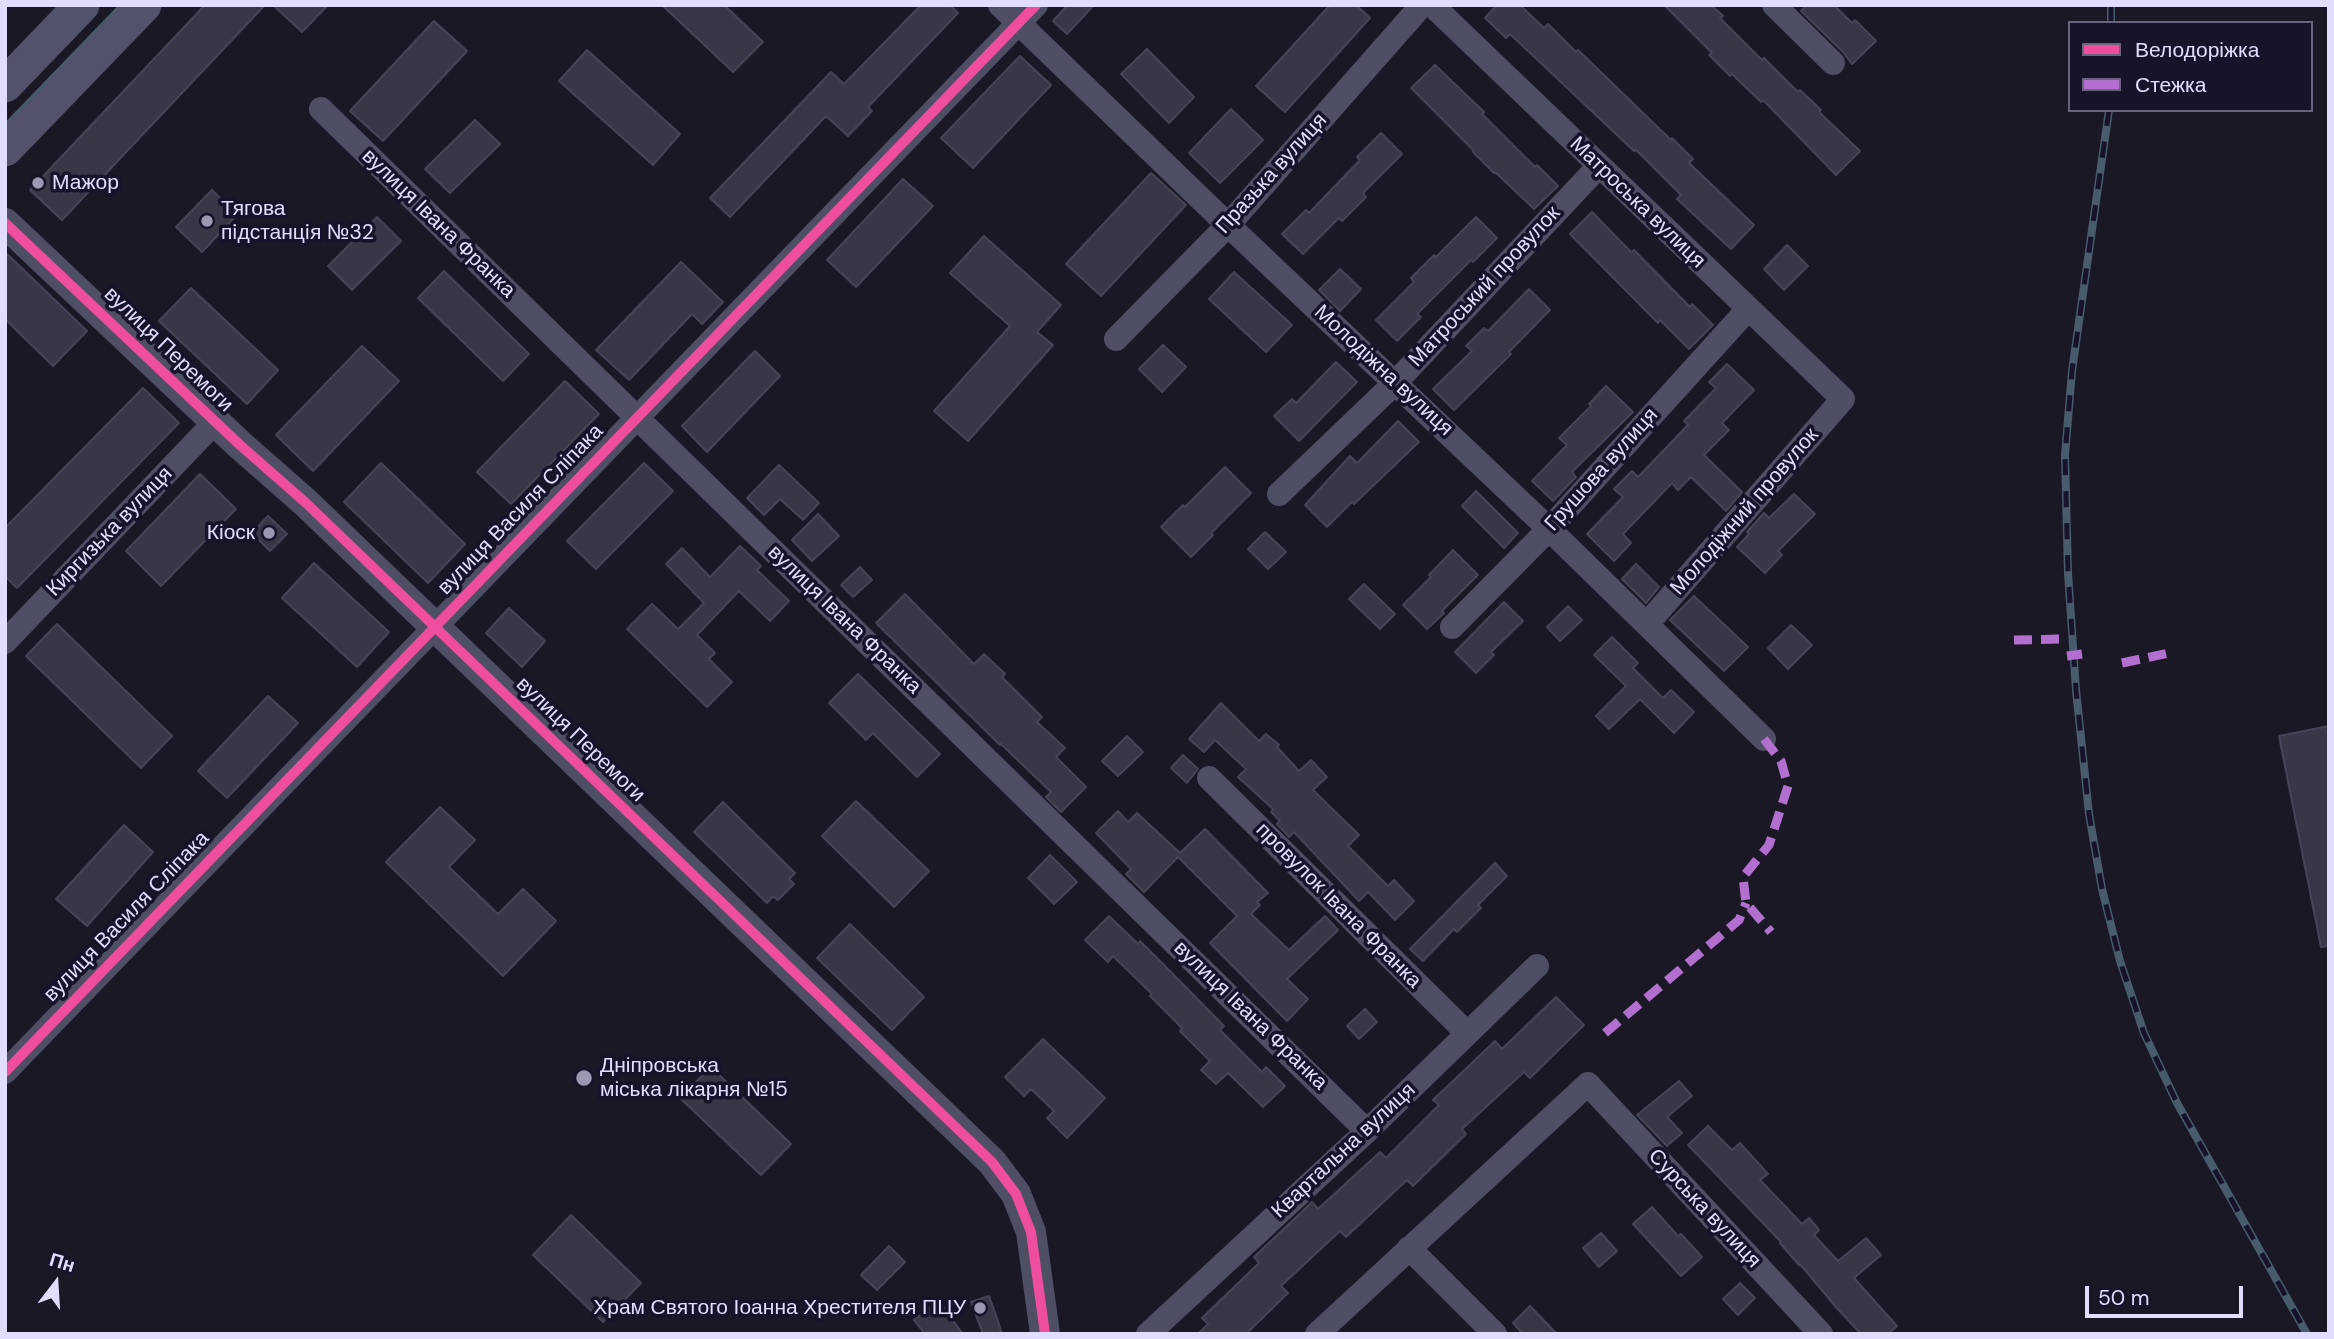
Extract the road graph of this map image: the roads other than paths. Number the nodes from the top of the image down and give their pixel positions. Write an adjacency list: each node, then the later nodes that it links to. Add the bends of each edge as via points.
1 (82, 5): 10 (main road)
2 (144, 5): 12 (main road)
3 (1000, 5): 8 (street, Молодіжна вулиця)
4 (1036, 5): 8 (street, вулиця Василя Сліпака)
5 (1422, 5): 15 (street, Празька вулиця)
6 (1432, 5): 13 (street, Матроська вулиця)
7 (1774, 5): 9 (street)
8 (1019, 24): 15 (street, Молодіжна вулиця); 20 (street, вулиця Василя Сліпака)
9 (1833, 63)
10 (5, 85)
11 (321, 109): 20 (street, вулиця Івана Франка)
12 (5, 149)
13 (1599, 166): 16 (street, Матроська вулиця); 18 (street, Матроський провулок)
14 (5, 223): 21 (street, вулиця Перемоги)
15 (1228, 225): 17 (street, Празька вулиця); 18 (street, Молодіжна вулиця)
16 (1748, 309): 19 (street, Матроська вулиця); 23 (street, Грушова вулиця)
17 (1116, 339)
18 (1396, 382): 22 (street, Матроський провулок); 23 (street, Молодіжна вулиця)
19 (1843, 400): 24 (street, Молодіжний провулок)
20 (637, 419): 25 (street, вулиця Василя Сліпака); 33 (street, вулиця Івана Франка)
21 (215, 422): 25 (street, вулиця Перемоги); 27 (street, Киргизька вулиця)
22 (1279, 494)
23 (1549, 528): 24 (street, Молодіжна вулиця); 26 (street, Грушова вулиця)
24 (1647, 624): 28 (street, Молодіжна вулиця)
25 (435, 627): 32 (street, вулиця Василя Сліпака); 35 (street, вулиця Перемоги, via 992,1163 1016,1194 1031,1232)
26 (1452, 627)
27 (5, 642)
28 (1764, 739)
29 (1209, 778): 31 (street, провулок Івана Франка)
30 (1537, 966): 31 (street, Квартальна вулиця)
31 (1467, 1033): 33 (street, Квартальна вулиця)
32 (5, 1072)
33 (1367, 1131): 36 (street, Квартальна вулиця)
34 (1409, 1248): 37 (street); 38 (street); 39 (street, Сурська вулиця, via 1588,1084)
35 (1045, 1334)
36 (1148, 1334)
37 (1317, 1334)
38 (1495, 1334)
39 (1821, 1334)

